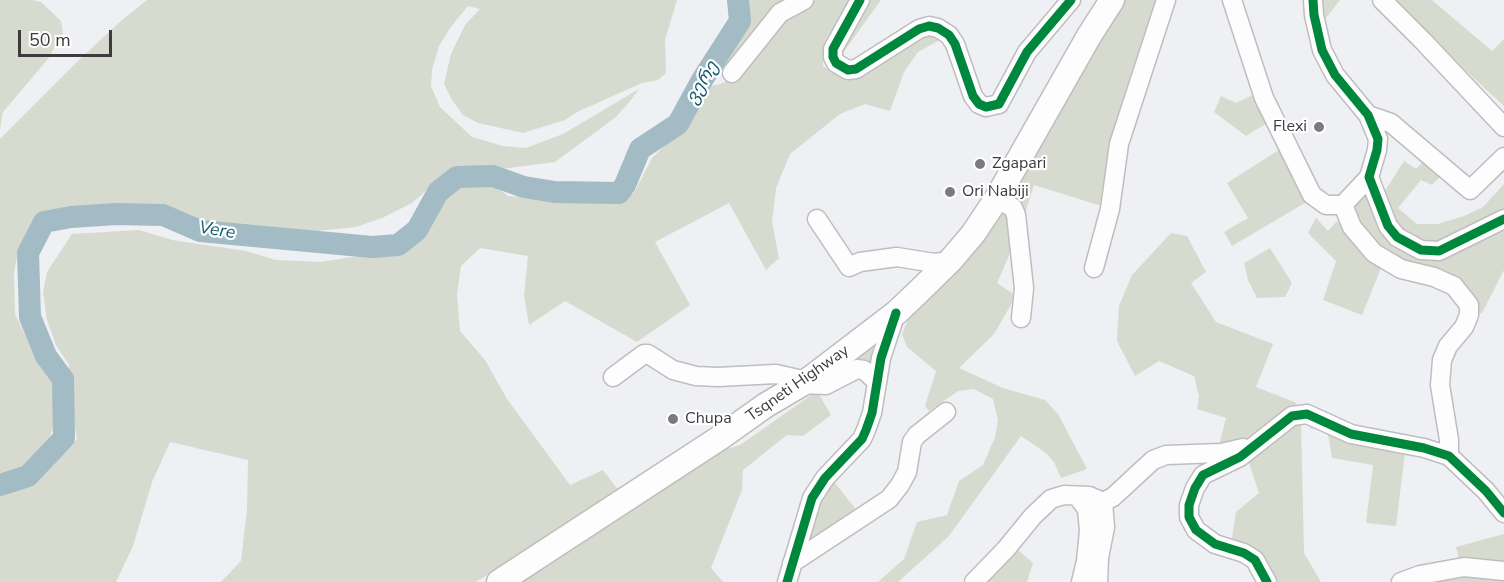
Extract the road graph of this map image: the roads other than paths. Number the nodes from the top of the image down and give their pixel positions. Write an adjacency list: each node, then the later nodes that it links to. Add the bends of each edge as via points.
1 (804, 0): 9 (street, via 780,13)
2 (860, 0): 3 (street, via 833,49 836,63 848,70 856,69 919,29 938,28 955,44 973,96 986,107 999,104 1027,52)
3 (1071, 0)
4 (1112, 0): 14 (main road, Tsqneti Highway)
5 (1167, 0): 19 (street, via 1119,144 1110,209)
6 (1232, 0): 15 (street, via 1264,98 1312,195 1326,205)
7 (1313, 0): 10 (street, via 1322,50 1335,75)
8 (1382, 0): 11 (street)
9 (732, 73)
10 (1368, 115): 12 (street, via 1391,123 1470,190); 13 (street, via 1378,139)
11 (1504, 127)
12 (1504, 157)
13 (1369, 177): 15 (street); 17 (street, via 1388,226 1397,237 1421,250 1439,251)
14 (997, 198): 18 (main road, Tsqneti Highway); 21 (street, via 1013,208 1016,215 1024,288)
15 (1343, 205): 27 (street, via 1352,227 1374,253 1401,269 1454,286 1469,305 1464,327 1442,360 1440,385)
16 (817, 219): 18 (street, via 849,267 897,257 934,263)
17 (1504, 219)
18 (950, 261): 20 (main road, Tsqneti Highway)
19 (1094, 268)
20 (896, 313): 23 (street); 24 (main road, Tsqneti Highway)
21 (1021, 318)
22 (613, 377): 24 (street, via 648,354 673,370 696,376 776,374)
23 (877, 382): 24 (street, via 857,369 826,384); 31 (street, via 872,413 862,439 825,477 812,498)
24 (804, 383): 33 (main road, Tsqneti Highway)
25 (946, 412): 31 (street, via 912,442 907,472 889,499)
26 (1256, 444): 27 (street, via 1292,416 1307,414 1351,434); 29 (street, via 1221,453 1166,454 1153,460); 38 (street, via 1240,457 1203,475 1189,505 1189,517 1208,541 1244,553 1255,561)
27 (1449, 456): 30 (street)
28 (1077, 496): 29 (street); 35 (street, via 1051,499); 36 (street, via 1087,509 1089,531)
29 (1103, 502): 37 (street, via 1105,527)
30 (1504, 513)
31 (792, 563): 34 (street)
32 (1504, 571): 39 (street, via 1464,567)
33 (499, 582)
34 (787, 582)
35 (975, 582)
36 (1080, 582)
37 (1098, 582)
38 (1267, 582)
39 (1401, 582)

